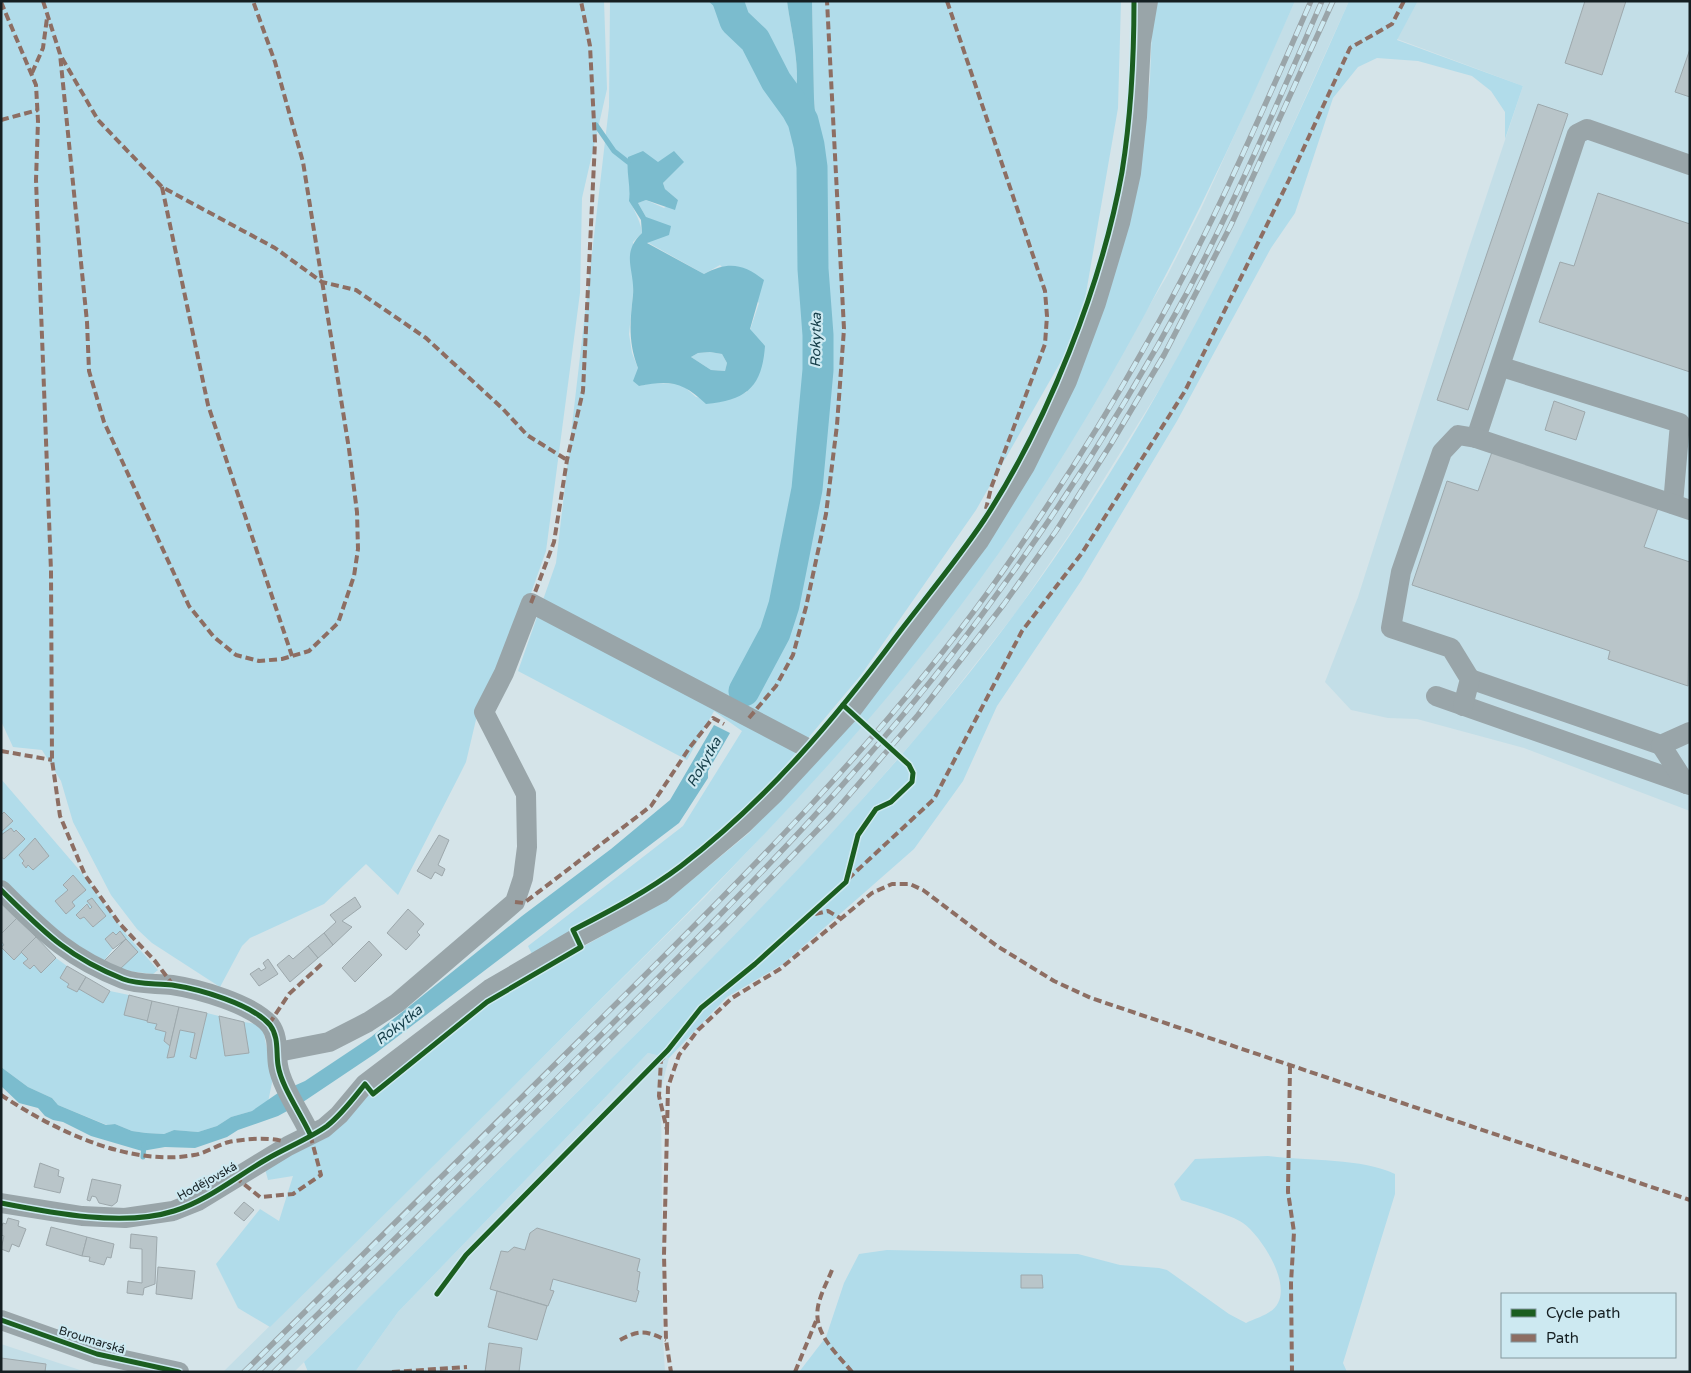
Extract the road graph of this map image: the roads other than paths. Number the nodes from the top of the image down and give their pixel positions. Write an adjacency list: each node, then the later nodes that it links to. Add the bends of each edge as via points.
1 (1148, 1): 12 (street, Hodějovská, via 1141,42 1138,117 1129,182 1096,303 1067,382 1025,466 979,541 850,712)
2 (1690, 165): 3 (street, via 1587,129 1578,134)
3 (1502, 367): 4 (street); 5 (street)
4 (1685, 422): 6 (street)
5 (1476, 438): 6 (street); 7 (street, via 1458,435 1442,452 1401,572 1391,628 1451,648)
6 (1682, 507)
7 (1470, 679): 9 (street); 11 (street)
8 (1436, 696): 9 (street)
9 (1463, 706): 13 (street)
10 (1690, 732): 11 (street)
11 (1661, 745): 13 (street)
12 (813, 751): 15 (street, via 531,603 504,673 484,712 526,794 527,847 523,878 515,902 397,1003 368,1022 329,1042); 16 (street, Hodějovská, via 744,824 661,892 490,988 365,1084 339,1115 324,1128)
13 (1688, 785)
14 (1, 890): 15 (street, via 53,941 91,966 126,980 206,992 252,1012 269,1024)
15 (278, 1052): 16 (street, via 280,1072)
16 (310, 1134): 17 (street, Hodějovská, via 198,1201 173,1211 125,1218 82,1216)
17 (1, 1203)
18 (1, 1320): 19 (street, Broumarská, via 97,1354)
19 (174, 1371)

